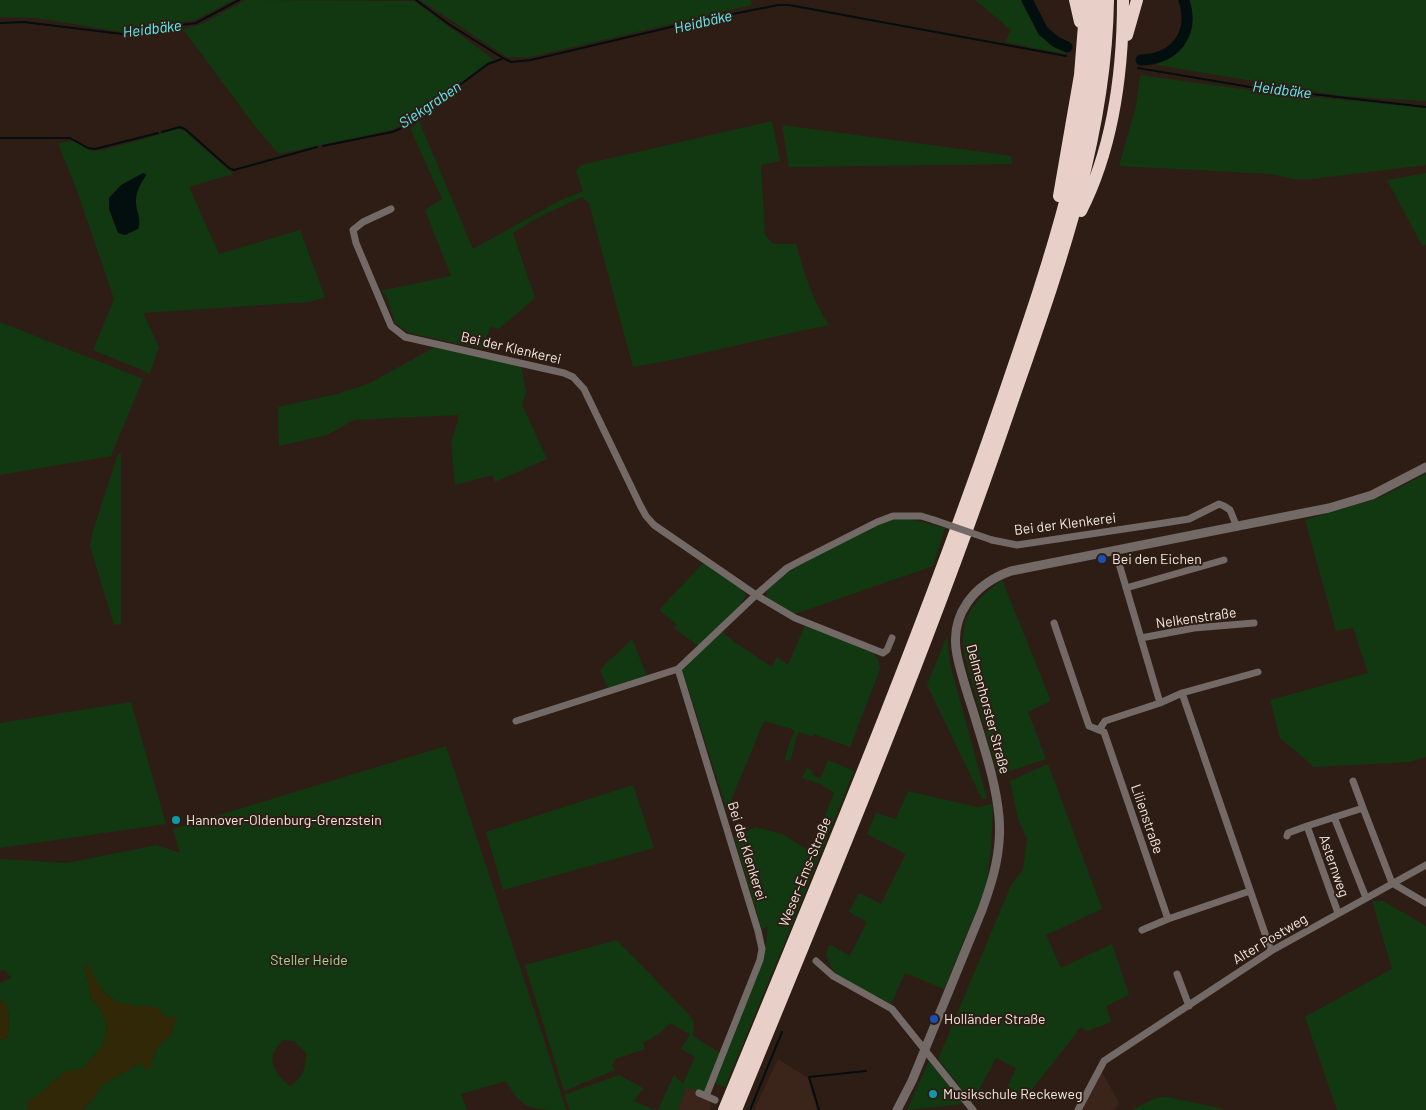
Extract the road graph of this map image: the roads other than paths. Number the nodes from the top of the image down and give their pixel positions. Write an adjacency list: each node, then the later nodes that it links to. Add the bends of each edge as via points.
1 (1075, 0): 7 (highway)
2 (1086, 0): 7 (highway)
3 (1097, 0): 10 (highway, via 1093,64)
4 (1108, 0): 10 (highway, via 1104,66 1094,137 1086,173)
5 (1123, 0): 8 (highway)
6 (1137, 0): 8 (highway)
7 (1083, 49): 10 (highway, via 1063,174)
8 (1120, 61): 10 (highway, via 1112,116 1097,173 1087,199)
9 (390, 209): 16 (street, Bei der Klenkerei, via 354,230 391,326 405,337 573,377 584,389 646,516 654,525)
10 (1060, 240): 21 (highway)
11 (1426, 467): 12 (street, Delmenhorster Straße, via 1352,502)
12 (1237, 527): 13 (street, Delmenhorster Straße); 16 (street, Bei der Klenkerei, bridge, via 1230,510 1218,504 1190,519 1017,545 921,516 893,516 787,568)
13 (1116, 550): 15 (street); 45 (street, Delmenhorster Straße, via 1000,575 978,589 960,618 957,654 993,780 999,818 998,852 991,886)
14 (1224, 560): 15 (street)
15 (1126, 588): 20 (street)
16 (756, 595): 19 (street, Bei der Klenkerei, via 795,618 883,654); 22 (street, Bei der Klenkerei)
17 (1054, 623): 27 (street, Lilienstraße, via 1089,726)
18 (1254, 623): 20 (street, Nelkenstraße, via 1194,628)
19 (892, 638)
20 (1141, 638): 25 (street)
21 (918, 646): 47 (highway, Weser-Ems-Straße); 48 (highway, Weser-Ems-Straße, via 864,797)
22 (678, 669): 26 (street, Bei der Klenkerei); 46 (street, Bei der Klenkerei, via 762,949 703,1094)
23 (1258, 672): 24 (street)
24 (1182, 693): 25 (street); 35 (street)
25 (1160, 703): 27 (street, via 1105,721)
26 (516, 721)
27 (1099, 730): 39 (street, Lilienstraße, via 1104,732)
28 (1353, 781): 29 (street)
29 (1363, 808): 30 (street, Asternweg); 34 (street)
30 (1334, 817): 31 (street, Asternweg); 36 (street)
31 (1307, 826): 32 (street, Asternweg); 38 (street, Asternweg)
32 (1287, 836)
33 (1426, 865): 34 (street, Alter Postweg)
34 (1392, 884): 36 (street, Alter Postweg); 37 (street)
35 (1250, 891): 39 (street); 41 (street)
36 (1366, 898): 38 (street, Alter Postweg)
37 (1426, 903)
38 (1338, 913): 41 (street, Alter Postweg)
39 (1168, 919): 40 (street)
40 (1142, 930)
41 (1271, 951): 44 (street, Alter Postweg)
42 (816, 961): 45 (street, via 834,976 892,1009)
43 (1177, 974): 44 (street)
44 (1189, 1006): 51 (street, Alter Postweg, via 1104,1061)
45 (925, 1050): 49 (street, Delmenhorster Straße); 50 (street)
46 (715, 1100)
47 (724, 1110)
48 (736, 1110)
49 (897, 1110)
50 (973, 1110)
51 (1078, 1110)

